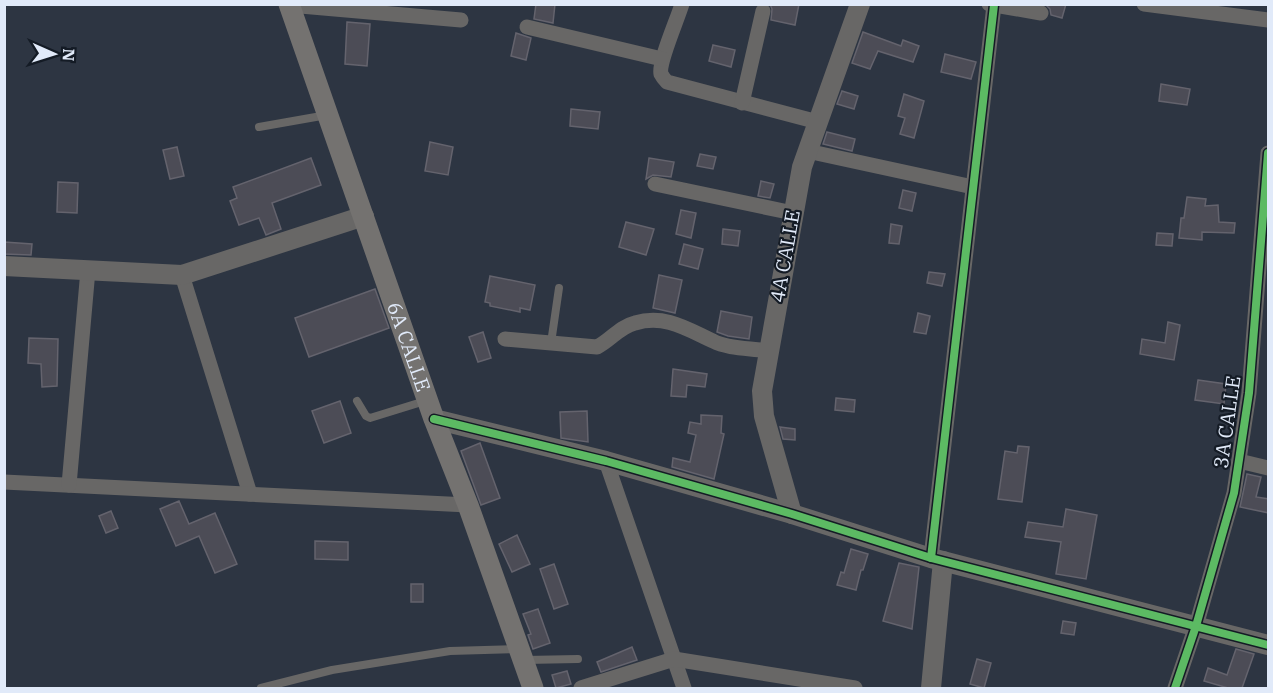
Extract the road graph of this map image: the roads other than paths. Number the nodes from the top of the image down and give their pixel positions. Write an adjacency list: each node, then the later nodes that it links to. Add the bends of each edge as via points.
1 (682, 4): 11 (street)
2 (860, 4): 14 (street, 4A CALLE)
3 (1144, 4): 9 (street)
4 (289, 5): 8 (street); 13 (main road, 6A CALLE)
5 (992, 5): 7 (street); 19 (street)
6 (763, 11): 12 (street)
7 (1041, 13)
8 (461, 20)
9 (1269, 20)
10 (527, 27): 11 (street)
11 (662, 59): 12 (street, via 660,72 668,82)
12 (742, 103): 14 (street)
13 (328, 115): 15 (lane); 21 (main road, 6A CALLE)
14 (818, 122): 16 (street, 4A CALLE)
15 (259, 127)
16 (807, 151): 19 (street); 20 (street, 4A CALLE)
17 (1269, 153): 26 (street, 3A CALLE)
18 (655, 184): 20 (street)
19 (973, 187): 40 (street)
20 (793, 213): 29 (street, 4A CALLE)
21 (364, 216): 24 (street); 31 (main road, 6A CALLE)
22 (4, 266): 23 (street)
23 (88, 270): 24 (street); 36 (street)
24 (182, 275): 37 (street)
25 (559, 288): 28 (lane)
26 (1262, 307): 33 (street, 3A CALLE)
27 (505, 339): 28 (street)
28 (551, 343): 29 (street, via 597,347 622,328 662,319 721,344)
29 (768, 351): 39 (street, 4A CALLE, via 762,391 764,416)
30 (357, 401): 31 (lane, via 370,418)
31 (431, 410): 32 (street); 38 (main road, 6A CALLE)
32 (606, 461): 39 (street); 45 (street)
33 (1239, 461): 34 (street); 41 (street, 3A CALLE, via 1234,493)
34 (1269, 468)
35 (4, 482): 36 (street)
36 (69, 485): 37 (street)
37 (250, 494): 38 (street)
38 (468, 505): 43 (main road, 6A CALLE)
39 (792, 514): 40 (street)
40 (937, 560): 41 (street); 51 (street)
41 (1196, 626): 42 (street); 52 (street, 3A CALLE)
42 (1269, 645)
43 (521, 655): 44 (lane); 46 (lane, via 439,653 332,670); 47 (main road, 6A CALLE)
44 (578, 659)
45 (674, 659): 48 (street); 49 (street); 50 (street)
46 (261, 688)
47 (533, 688)
48 (581, 688)
49 (684, 688)
50 (855, 688)
51 (931, 688)
52 (1175, 688)

